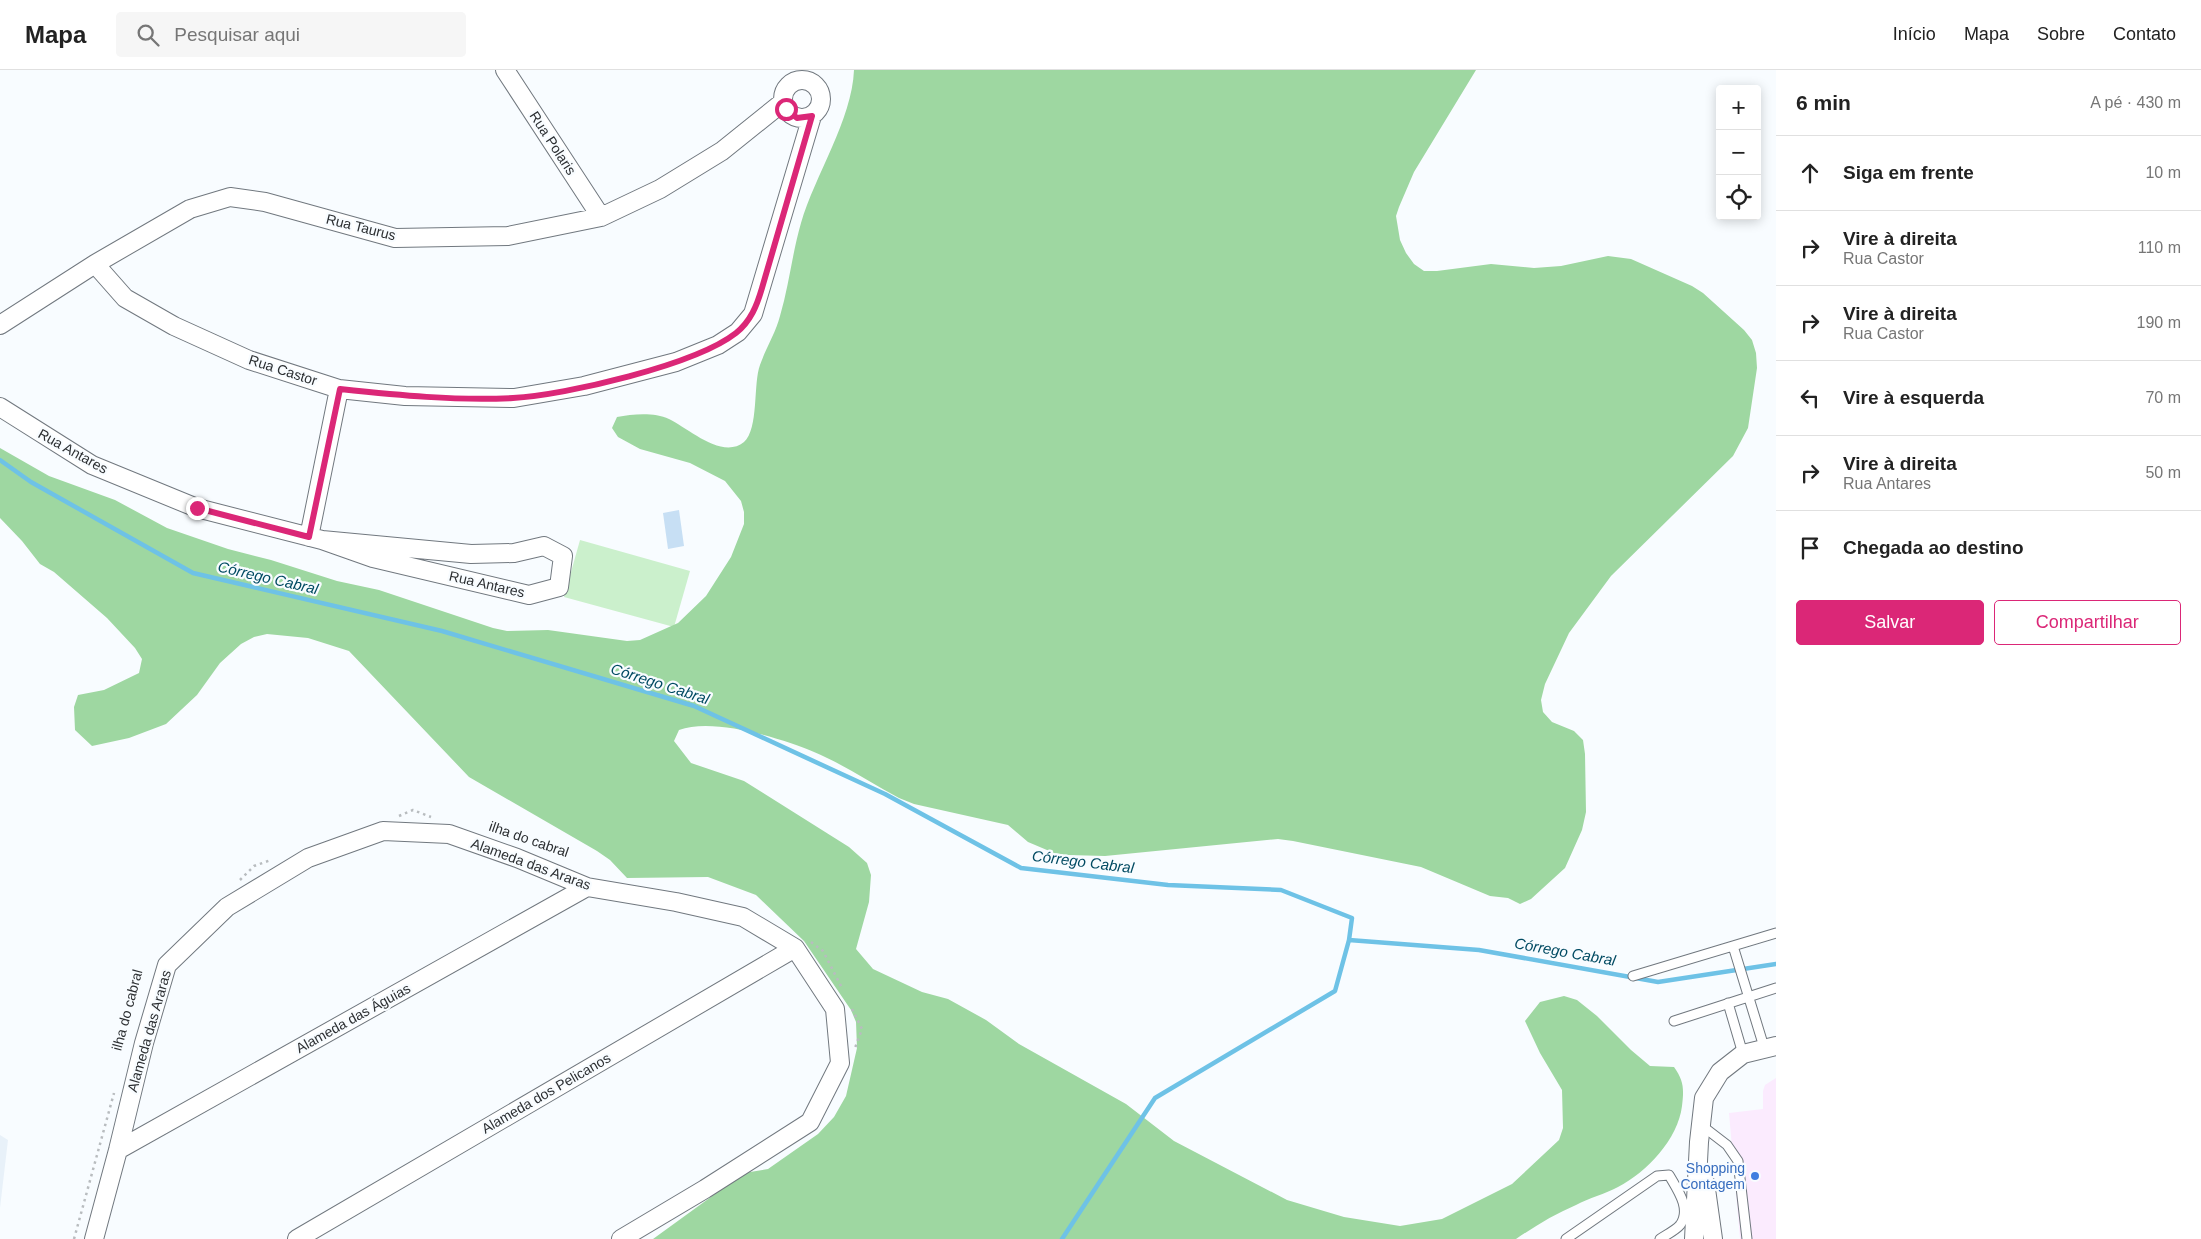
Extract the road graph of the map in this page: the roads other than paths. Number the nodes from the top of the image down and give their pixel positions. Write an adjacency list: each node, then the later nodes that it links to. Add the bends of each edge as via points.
1 (506, 70): 5 (street, Rua Polaris)
2 (812, 76): 3 (street, via 791,84); 4 (street, via 821,98)
3 (783, 102): 4 (street, via 790,114 804,118); 5 (street, Rua Taurus, via 722,151 660,190)
4 (812, 116): 8 (street, Rua Castor, via 753,314 738,332 718,345 676,362 594,384 514,398 405,396)
5 (601, 217): 6 (street, Rua Taurus, via 508,236 394,238 266,202 230,197 190,209)
6 (95, 264): 7 (street, Rua Taurus); 8 (street, Rua Castor, via 125,298 174,326 249,360)
7 (0, 325)
8 (340, 389): 10 (street)
9 (0, 408): 10 (street, Rua Antares, via 92,465 197,508)
10 (315, 538): 10 (street, Rua Antares, via 471,554 514,554 544,546 563,556 559,587 529,595 373,558)
11 (587, 887): 13 (street, Alameda das Araras, via 743,917); 23 (street, Alameda das Águias); 23 (street, Alameda das Araras, via 449,834 383,831 308,858 227,907 167,965)
12 (1776, 933): 14 (lane)
13 (802, 944): 25 (street, Alameda dos Pelicanos); 26 (street, Alameda das Araras, via 835,1009 840,1063 810,1122)
14 (1733, 946): 15 (lane); 17 (lane)
15 (1633, 976)
16 (1776, 988): 17 (lane)
17 (1749, 997): 18 (lane); 20 (lane)
18 (1728, 1003): 19 (lane); 21 (lane)
19 (1674, 1021)
20 (1770, 1047): 21 (street)
21 (1743, 1054): 22 (street, via 1720,1072 1704,1098)
22 (1700, 1134): 29 (street); 30 (street); 31 (lane, via 1727,1145 1738,1161)
23 (118, 1150): 24 (street, Alameda das Araras)
24 (94, 1239)
25 (297, 1239)
26 (621, 1239)
27 (1566, 1239): 28 (lane, via 1657,1176 1669,1175 1681,1195 1684,1209 1680,1224)
28 (1660, 1239)
29 (1694, 1239)
30 (1713, 1239)
31 (1747, 1239)

